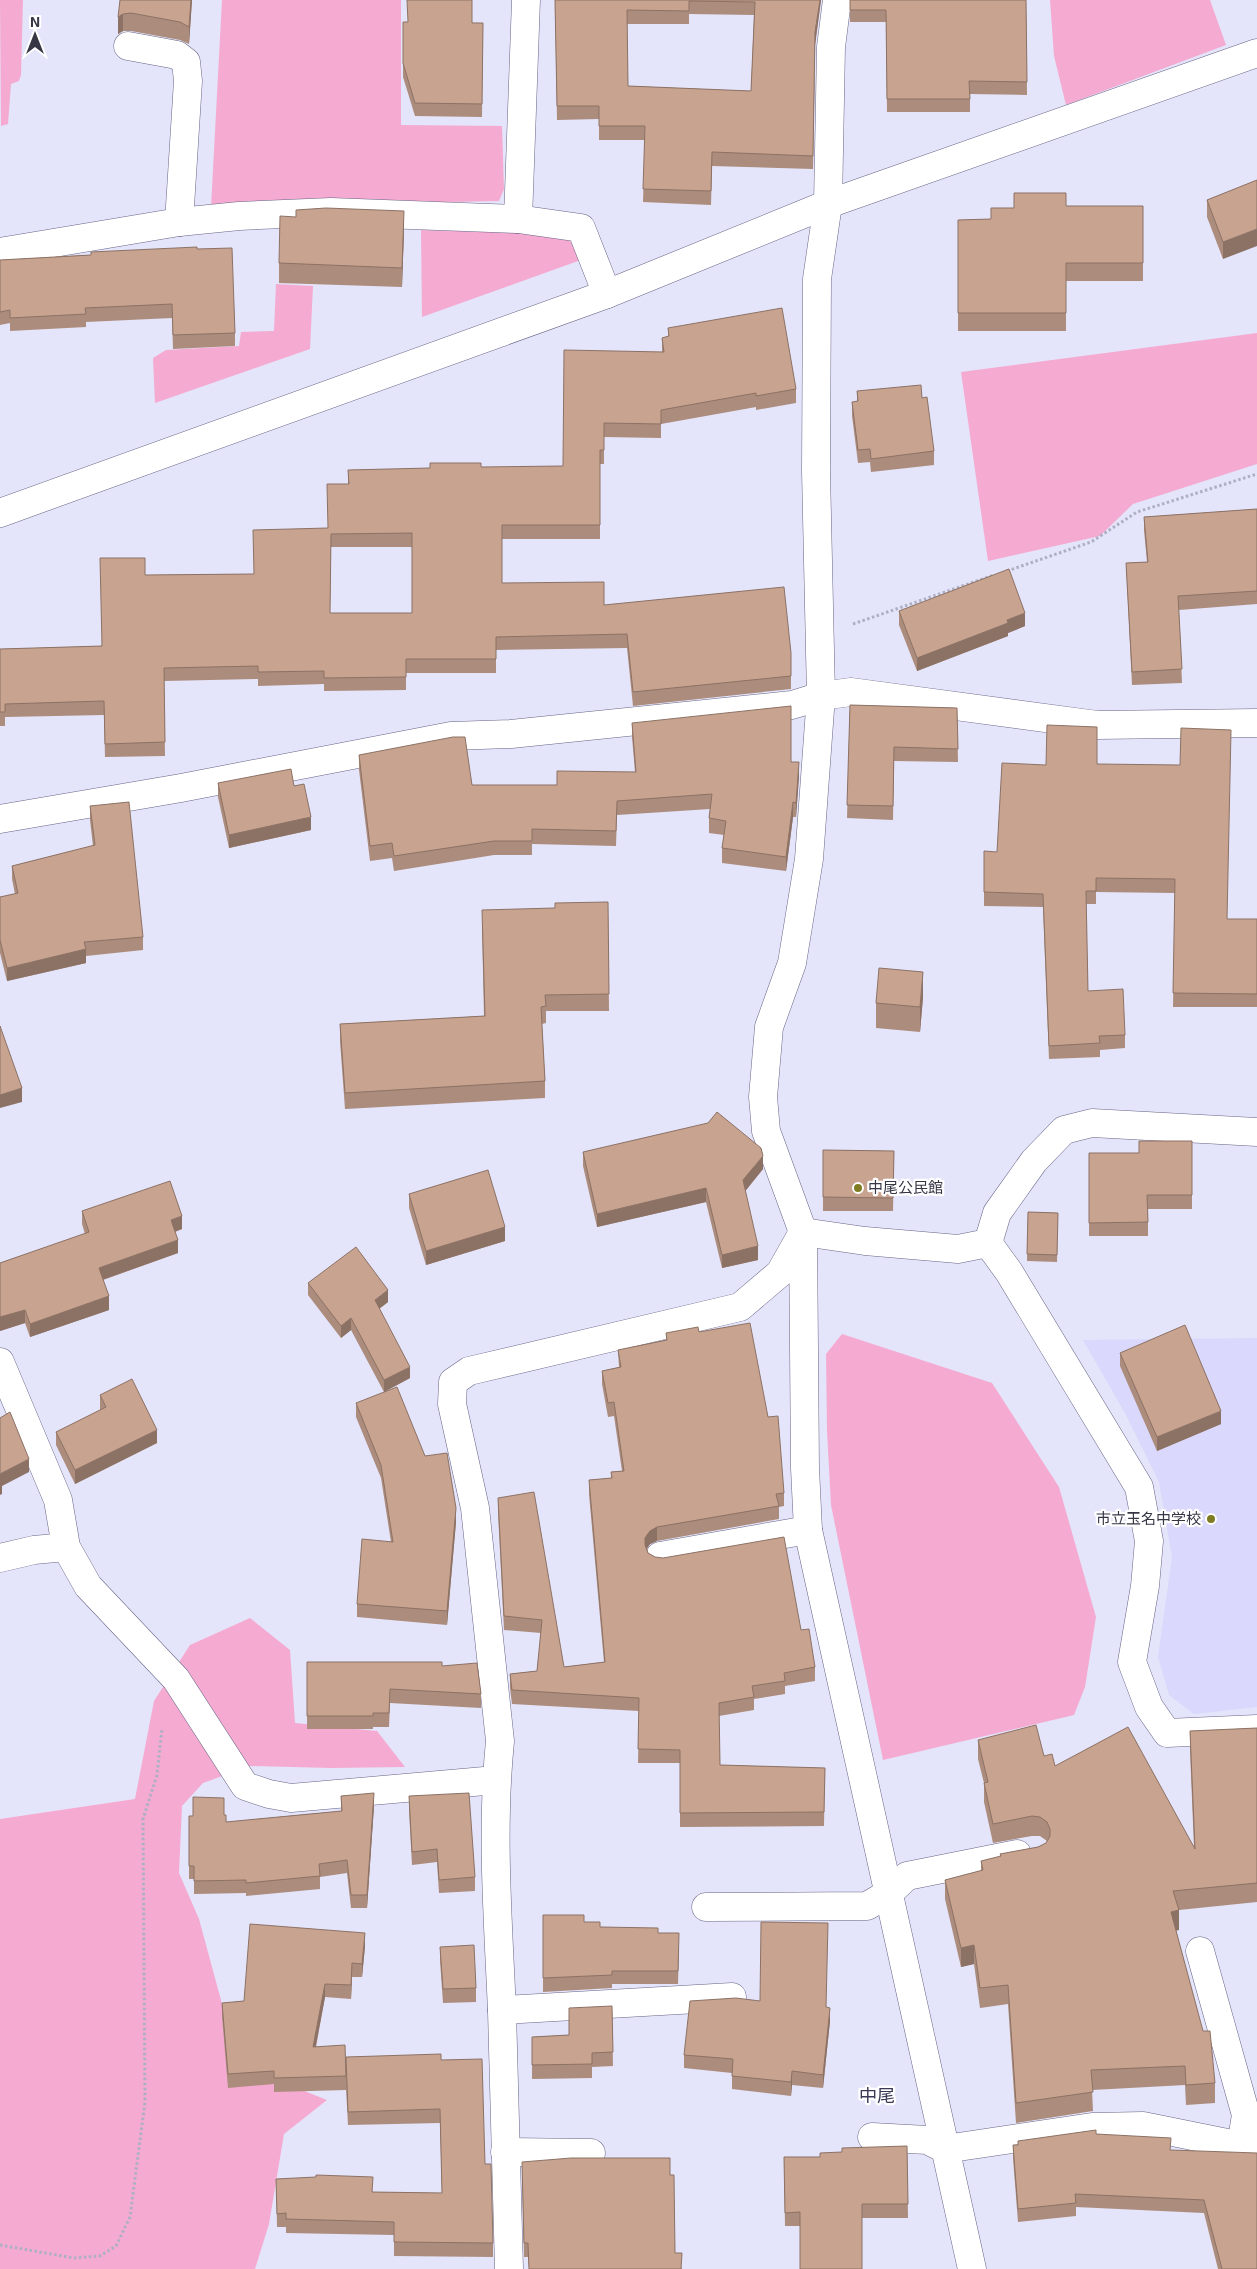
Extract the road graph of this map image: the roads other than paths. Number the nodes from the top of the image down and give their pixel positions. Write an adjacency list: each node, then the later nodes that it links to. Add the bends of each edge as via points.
1 (526, 0): 6 (street)
2 (837, 0): 5 (street, via 832,47)
3 (128, 46): 7 (street, via 177,55 186,62 188,81)
4 (1257, 53): 5 (street)
5 (828, 204): 9 (street); 11 (street, via 817,279 816,471)
6 (518, 219): 7 (street, via 331,212); 9 (street, via 581,228)
7 (179, 222): 8 (street)
8 (0, 252)
9 (607, 294): 10 (street)
10 (0, 513)
11 (821, 696): 12 (street, via 851,692 1097,725); 13 (street, via 792,706 511,734 450,736); 15 (street, via 810,859 792,963 769,1027 763,1097 766,1131)
12 (1257, 723)
13 (0, 819)
14 (1257, 1132): 16 (street, via 1092,1123 1064,1130 1034,1161 997,1213)
15 (803, 1232): 16 (street, via 958,1249); 18 (street); 23 (street, via 780,1273 740,1307 469,1371 453,1382 452,1404 475,1508 491,1647 500,1741)
16 (988, 1243): 22 (street, via 1009,1272 1139,1487 1148,1541 1145,1586 1132,1662 1148,1706 1167,1733)
17 (0, 1362): 19 (street, via 58,1500)
18 (808, 1530): 20 (street); 25 (street)
19 (66, 1547): 21 (street); 23 (street, via 88,1586 176,1679 245,1786 292,1798)
20 (660, 1556)
21 (0, 1558)
22 (1257, 1730)
23 (496, 1780): 29 (street, via 495,1893)
24 (1035, 1850): 25 (street, via 907,1876)
25 (889, 1893): 26 (street, via 867,1906); 32 (street)
26 (706, 1907)
27 (1200, 1951): 31 (street, via 1246,2115)
28 (732, 1997): 29 (street)
29 (502, 2010): 33 (street)
30 (872, 2137): 32 (street, via 927,2140)
31 (1249, 2147): 32 (street, via 1143,2126 1092,2127)
32 (945, 2149): 36 (street)
33 (505, 2152): 34 (street); 35 (street)
34 (591, 2152)
35 (509, 2269)
36 (972, 2269)

